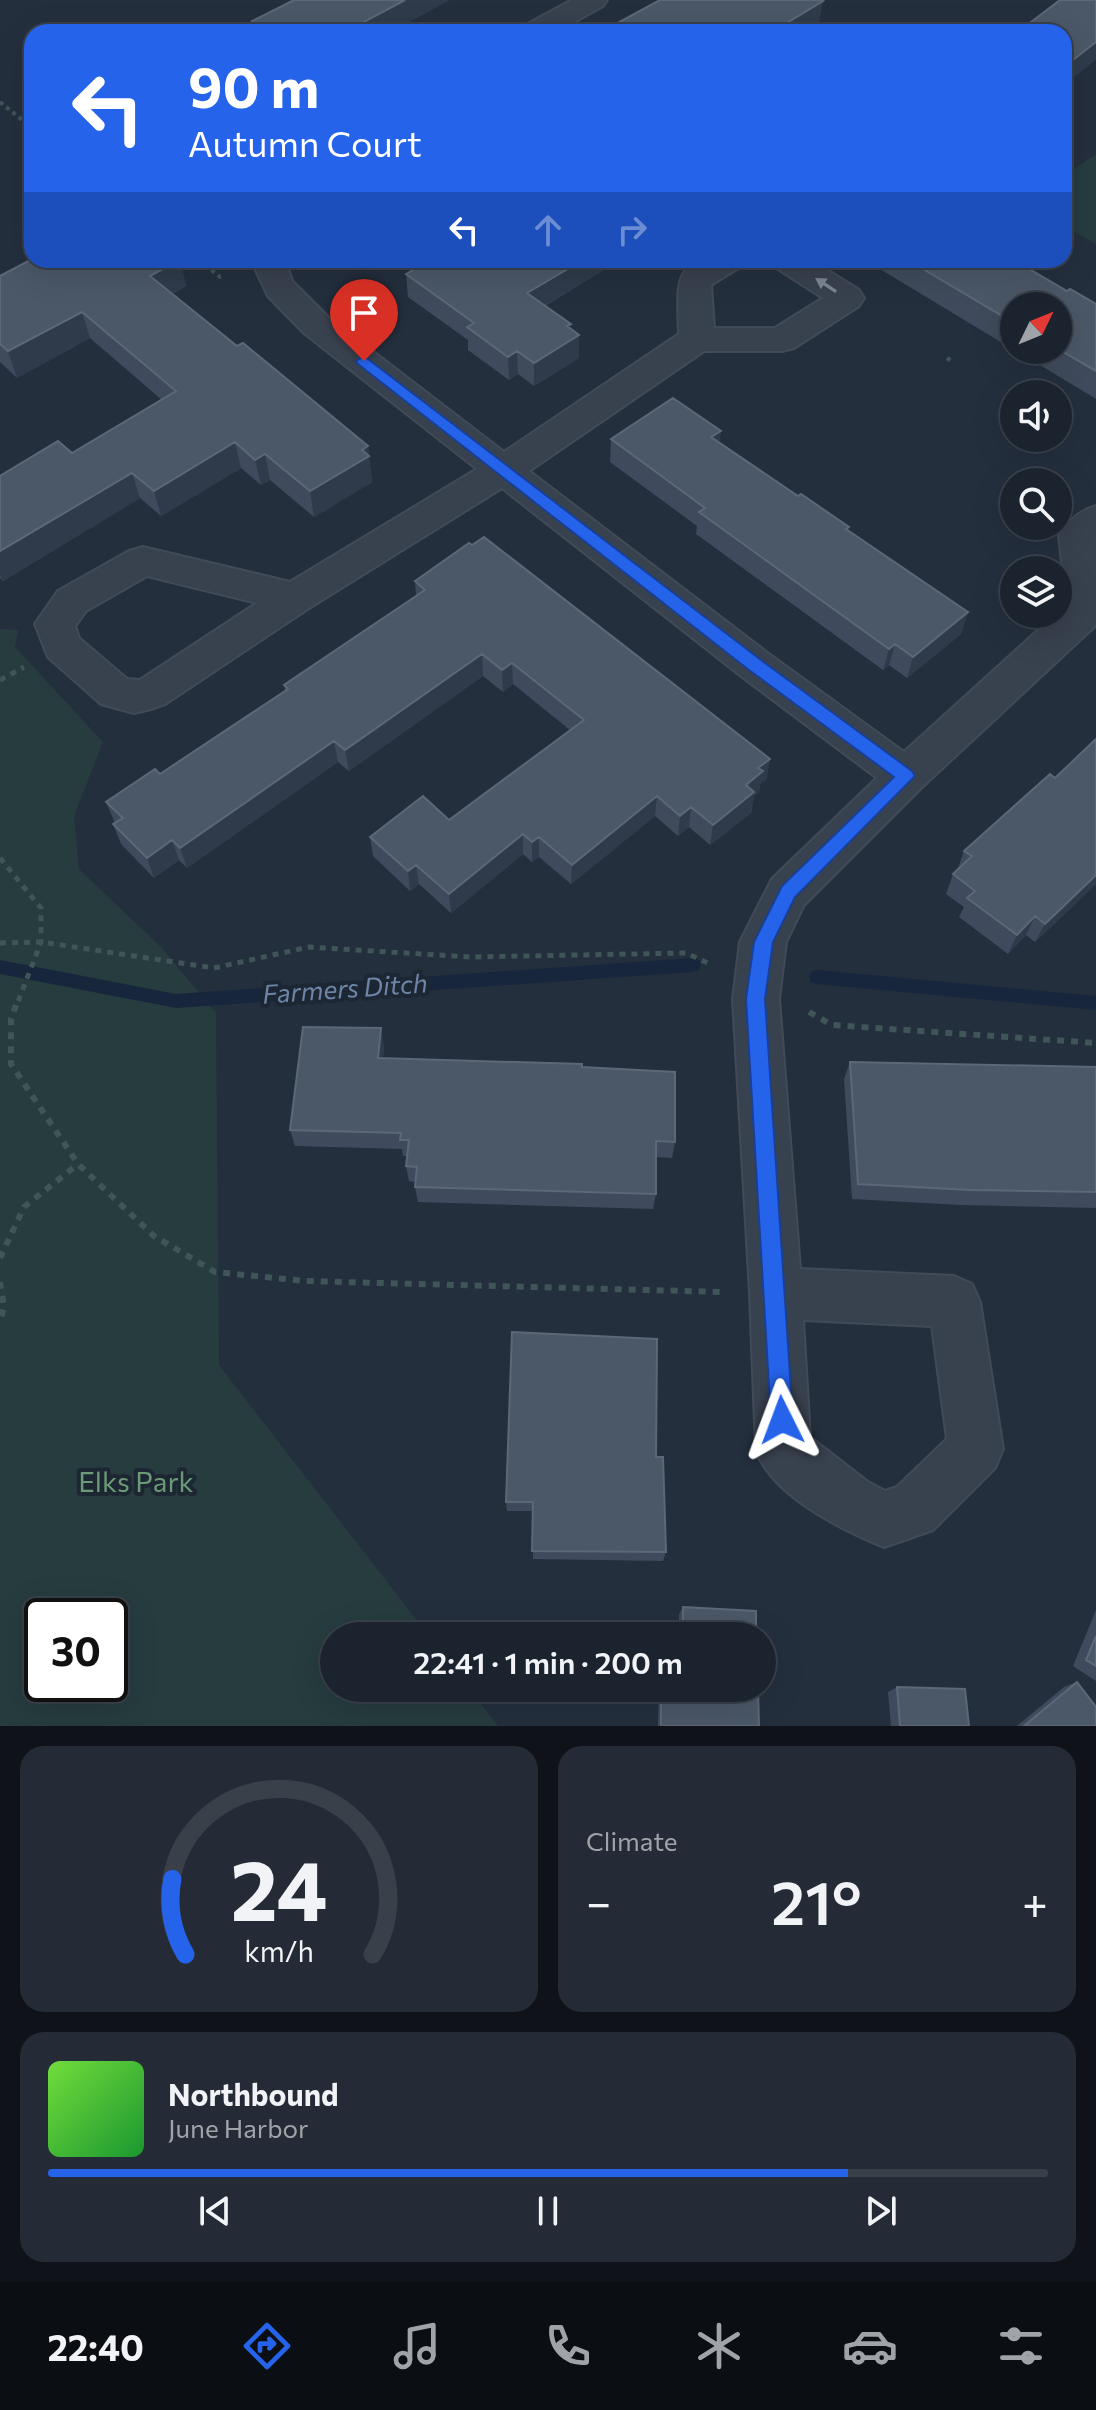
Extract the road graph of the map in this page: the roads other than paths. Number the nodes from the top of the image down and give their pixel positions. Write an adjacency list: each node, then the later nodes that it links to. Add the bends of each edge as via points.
1 (593, 0): 2 (street)
2 (549, 24)
3 (269, 268): 7 (street, via 290,301 316,325)
4 (715, 268): 6 (street, via 694,281)
5 (800, 268): 6 (street, one-way to 5, via 782,340 847,298)
6 (697, 339): 7 (street)
7 (505, 469): 9 (street); 11 (street)
8 (1096, 520): 10 (street, via 1078,536)
9 (295, 598): 9 (street, via 143,561 72,601 55,624 62,646 115,693 134,697 151,693)
10 (1092, 609): 11 (street)
11 (906, 776): 12 (street, via 788,892 763,942 757,985)
12 (776, 1293): 12 (street, via 783,1451 848,1502 884,1519 913,1510 976,1449 954,1302)

